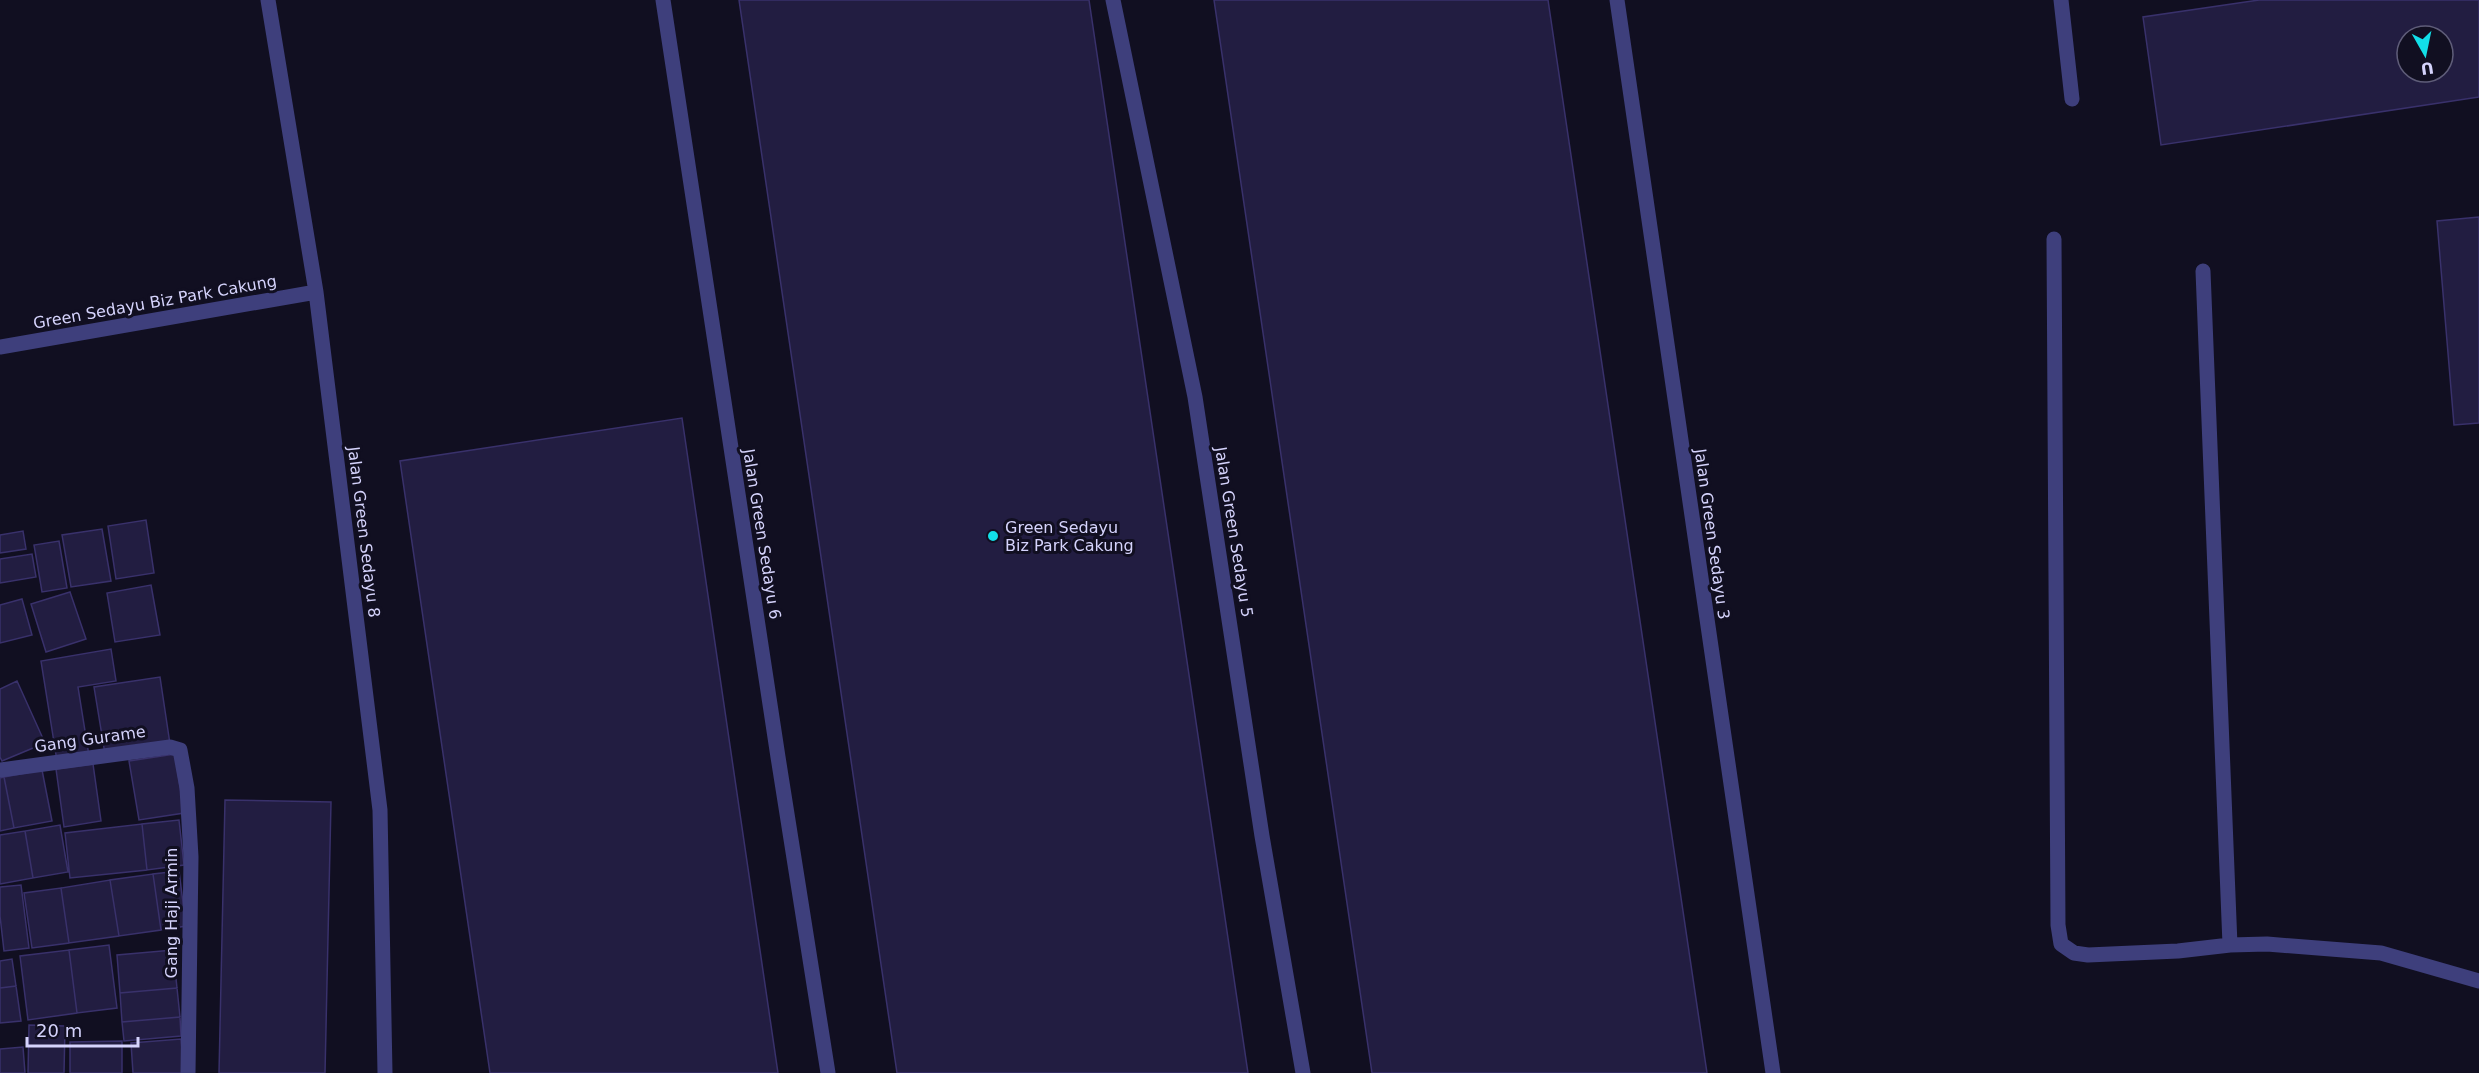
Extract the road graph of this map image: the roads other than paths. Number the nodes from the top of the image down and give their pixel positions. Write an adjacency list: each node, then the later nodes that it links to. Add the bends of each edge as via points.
1 (268, 0): 9 (street, Jalan Green Sedayu 8)
2 (663, 0): 17 (street, Jalan Green Sedayu 6)
3 (1113, 0): 18 (street, Jalan Green Sedayu 5, via 1195,398 1262,836)
4 (1617, 0): 19 (street, Jalan Green Sedayu 3)
5 (2061, 0): 6 (street)
6 (2072, 99)
7 (2054, 239): 13 (street, via 2061,944 2088,956)
8 (2203, 271): 13 (street)
9 (316, 292): 10 (street, Green Sedayu Biz Park Cakung); 16 (street, Jalan Green Sedayu 8, via 380,810)
10 (0, 347)
11 (182, 754): 12 (street, Gang Gurame, via 170,747); 15 (street, Gang Haji Armin, via 191,857)
12 (0, 770)
13 (2230, 945): 14 (street, via 2381,953)
14 (2479, 981)
15 (188, 1073)
16 (385, 1073)
17 (828, 1073)
18 (1303, 1073)
19 (1773, 1073)

